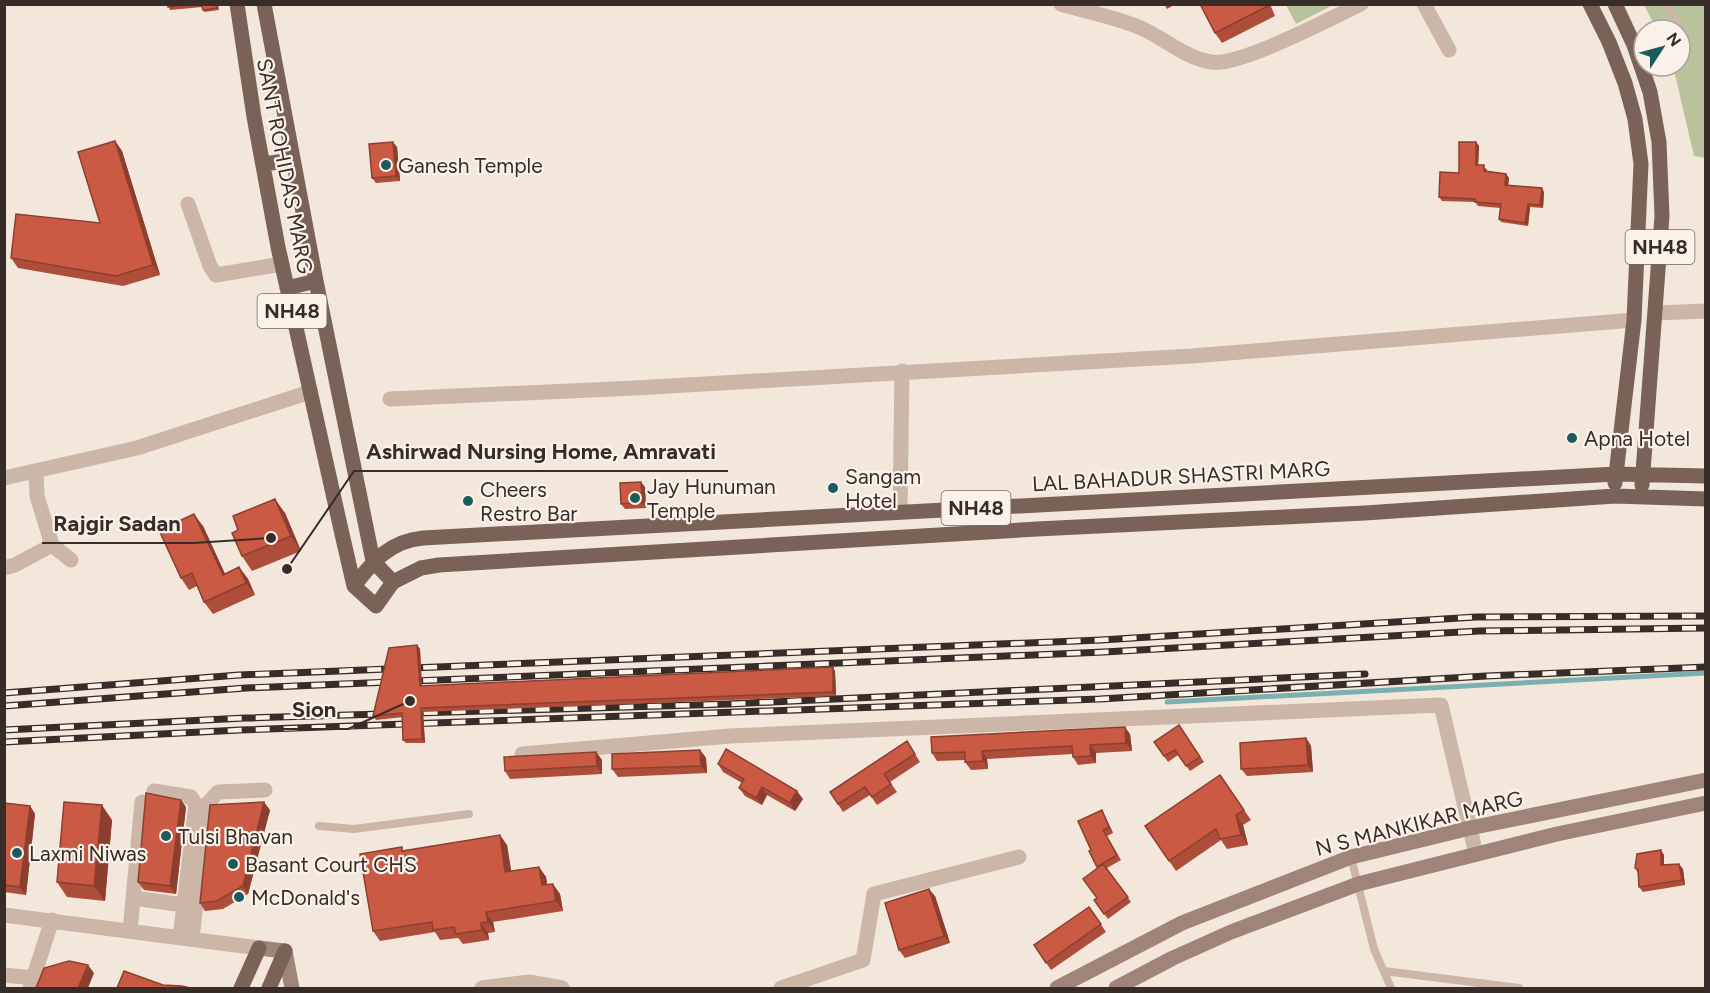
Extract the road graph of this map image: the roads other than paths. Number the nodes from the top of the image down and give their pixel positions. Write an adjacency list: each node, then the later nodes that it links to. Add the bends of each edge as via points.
1 (237, 4): 14 (main road, SANT ROHIDAS MARG / NH48)
2 (264, 4): 13 (main road, SANT ROHIDAS MARG)
3 (1061, 4): 4 (street, via 1141,28 1190,55 1212,62 1256,52)
4 (1361, 4)
5 (1424, 4): 11 (street)
6 (1590, 4): 21 (main road, via 1609,42 1635,119 1641,164)
7 (1615, 4): 10 (main road, NH48)
8 (1666, 4): 9 (lane)
9 (1674, 18)
10 (1632, 32)
11 (1449, 50)
12 (1647, 78): 20 (main road, NH48, via 1659,142 1662,216)
13 (293, 160): 14 (main road); 17 (main road, SANT ROHIDAS MARG)
14 (262, 164): 16 (main road, SANT ROHIDAS MARG / NH48)
15 (188, 204): 16 (street, via 216,275)
16 (282, 264): 18 (main road, SANT ROHIDAS MARG / NH48)
17 (316, 281): 18 (main road); 38 (main road, SANT ROHIDAS MARG)
18 (287, 288): 23 (main road, SANT ROHIDAS MARG / NH48)
19 (1706, 311): 20 (street)
20 (1656, 313): 27 (main road, NH48)
21 (1634, 320): 22 (street, via 1192,356); 26 (main road)
22 (902, 372): 24 (street); 34 (street)
23 (310, 392): 25 (street, via 137,448); 41 (main road, SANT ROHIDAS MARG / NH48)
24 (390, 399)
25 (36, 472): 29 (street); 36 (street, via 37,495)
26 (1616, 474): 27 (main road, LAL BAHADUR SHASTRI MARG / NH48); 30 (main road); 33 (main road, LAL BAHADUR SHASTRI MARG / NH48)
27 (1643, 475): 28 (main road, LAL BAHADUR SHASTRI MARG / NH48); 31 (main road, NH48)
28 (1706, 476)
29 (4, 478)
30 (1615, 496): 31 (main road, NH48); 35 (main road, NH48)
31 (1641, 497): 32 (main road, NH48)
32 (1706, 499)
33 (978, 508): 34 (main road, LAL BAHADUR SHASTRI MARG / NH48); 35 (main road)
34 (900, 511): 38 (main road, LAL BAHADUR SHASTRI MARG / NH48, via 410,539)
35 (978, 532): 40 (main road, NH48, via 439,565 421,568)
36 (52, 545): 37 (street); 39 (street)
37 (71, 560)
38 (373, 561): 40 (main road); 41 (main road, LAL BAHADUR SHASTRI MARG / NH48)
39 (4, 568)
40 (393, 582): 41 (main road, NH48, via 376,606)
41 (354, 586)
42 (522, 754): 52 (street, via 730,736 1441,705)
43 (1706, 780): 47 (main road, N S MANKIKAR MARG)
44 (266, 790): 65 (street, via 218,792 207,804)
45 (154, 791): 59 (street, via 191,797 196,805)
46 (142, 802): 58 (street)
47 (1593, 803): 51 (main road); 52 (main road, N S MANKIKAR MARG)
48 (1706, 803): 51 (main road)
49 (469, 814): 50 (lane, via 354,829)
50 (319, 826)
51 (1597, 826): 53 (main road)
52 (1470, 828): 53 (street); 55 (main road, N S MANKIKAR MARG)
53 (1476, 854): 56 (main road)
54 (1019, 857): 77 (street, via 874,894 862,960)
55 (1350, 857): 56 (lane); 57 (main road, N S MANKIKAR MARG)
56 (1358, 884): 60 (main road); 69 (lane, via 1374,949)
57 (1272, 887): 60 (main road); 64 (main road, N S MANKIKAR MARG)
58 (133, 898): 59 (street); 63 (street)
59 (184, 905): 65 (street)
60 (1282, 913): 68 (main road)
61 (4, 915): 62 (street)
62 (52, 920): 63 (street); 71 (street)
63 (130, 931): 65 (street)
64 (1160, 934): 68 (main road); 78 (main road, N S MANKIKAR MARG)
65 (186, 938): 66 (street)
66 (259, 948): 67 (main road); 72 (main road)
67 (285, 951): 73 (main road); 74 (main road)
68 (1173, 958): 79 (main road)
69 (1384, 971): 80 (lane); 81 (lane)
70 (4, 975): 71 (street)
71 (32, 983)
72 (241, 988)
73 (269, 988)
74 (292, 988)
75 (482, 988): 76 (street, via 529,982)
76 (562, 988)
77 (781, 988)
78 (1057, 988)
79 (1116, 988)
80 (1391, 988)
81 (1520, 988)

